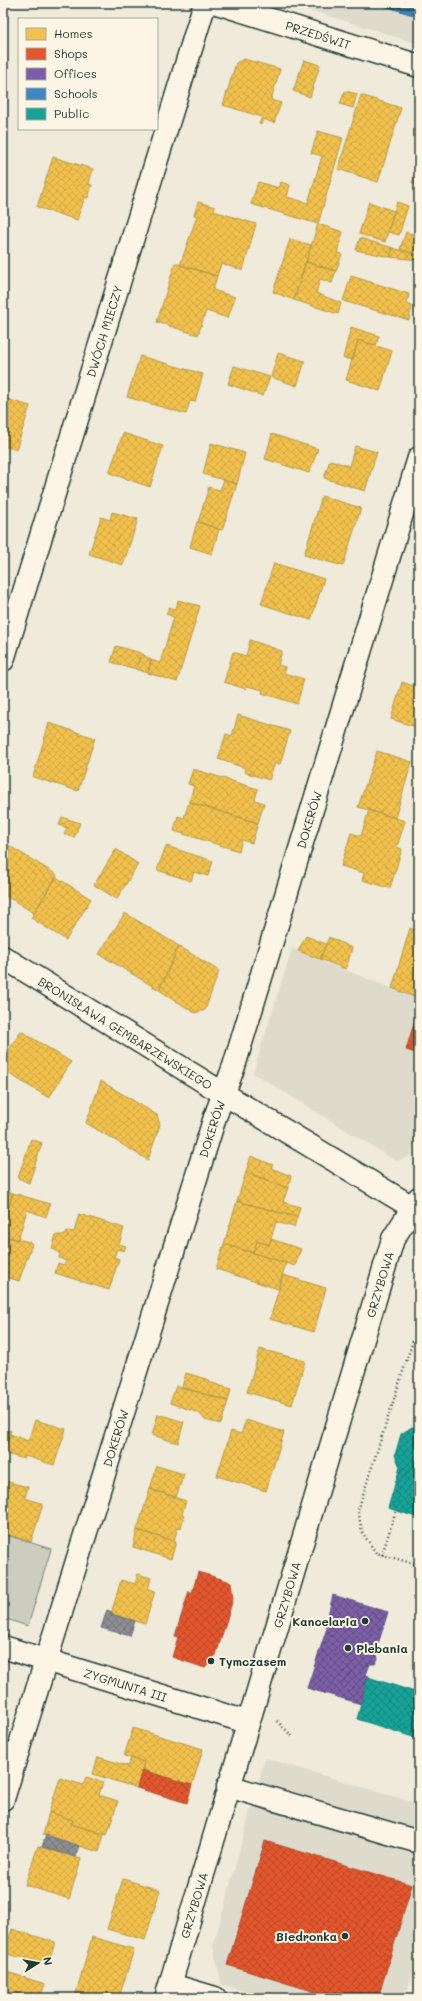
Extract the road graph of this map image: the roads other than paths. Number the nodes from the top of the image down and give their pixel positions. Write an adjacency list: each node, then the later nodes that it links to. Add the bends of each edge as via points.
1 (205, 3): 5 (street, DWÓCH MIECZY)
2 (217, 3): 3 (street, PRZEDŚWIT)
3 (419, 66)
4 (419, 458): 7 (street, DOKERÓW)
5 (3, 660)
6 (3, 957): 7 (street, BRONISŁAWA GEMBARZEWSKIEGO)
7 (224, 1094): 8 (street, BRONISŁAWA GEMBARZEWSKIEGO); 10 (street, DOKERÓW)
8 (415, 1202): 11 (street, GRZYBOWA, via 393,1239)
9 (3, 1647): 10 (street, ZYGMUNTA III)
10 (46, 1659): 11 (street, ZYGMUNTA III); 13 (street, DOKERÓW)
11 (247, 1722): 12 (street, GRZYBOWA)
12 (228, 1786): 14 (street); 15 (street, GRZYBOWA)
13 (3, 1799)
14 (419, 1842)
15 (168, 1992): 16 (street)
16 (215, 1998)

